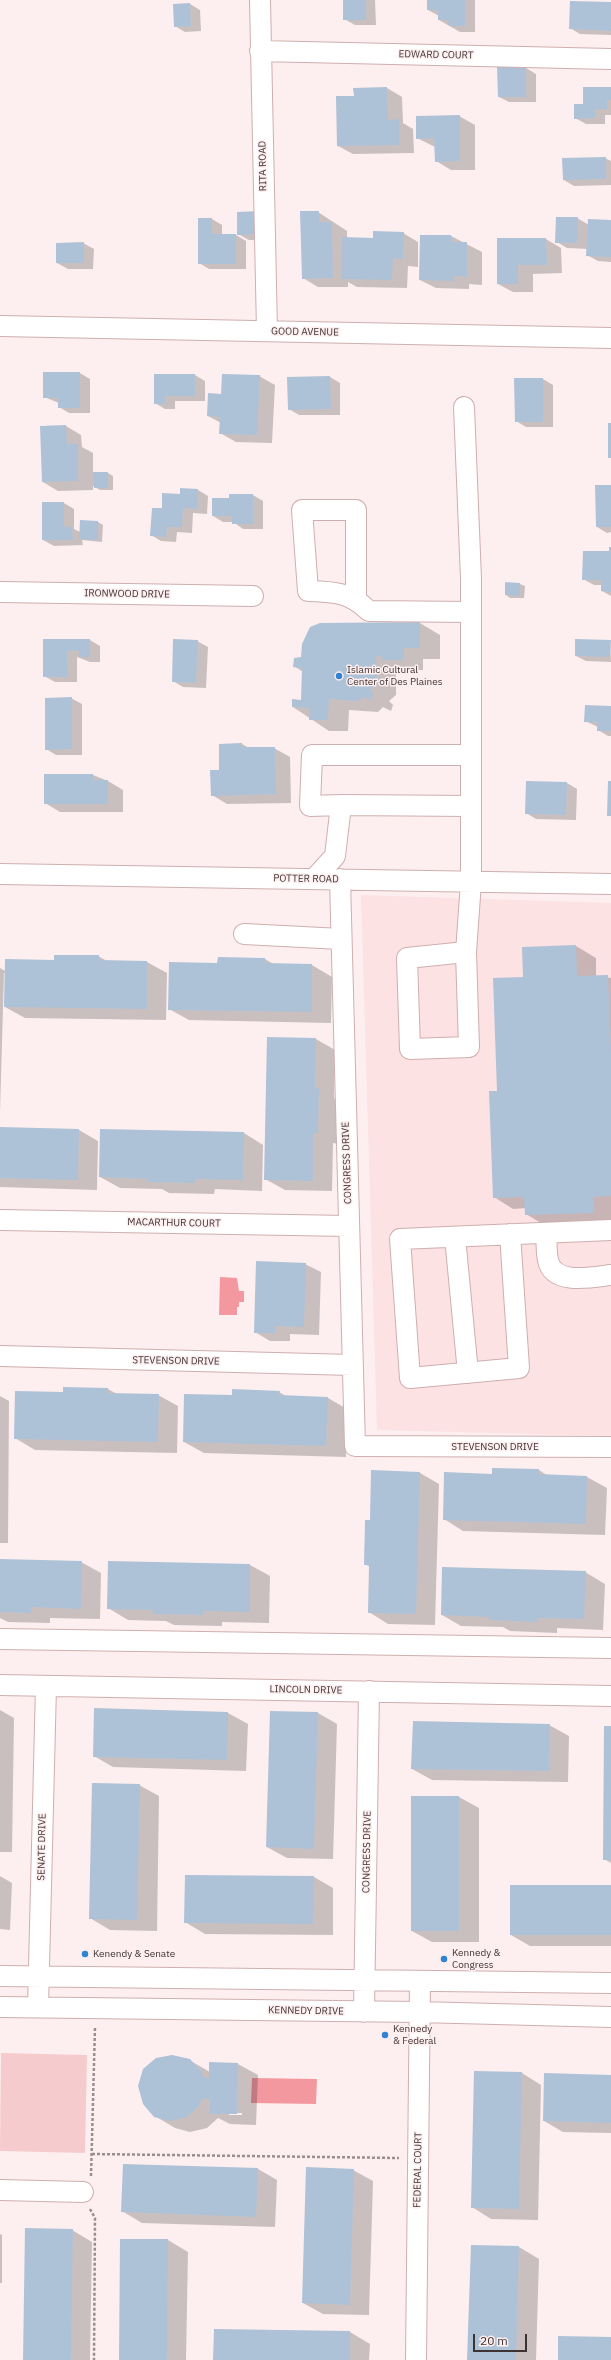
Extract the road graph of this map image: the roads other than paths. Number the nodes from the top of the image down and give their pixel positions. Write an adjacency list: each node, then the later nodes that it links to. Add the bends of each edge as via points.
1 (260, 0): 2 (street, RITA ROAD)
2 (260, 51): 3 (street, EDWARD COURT); 5 (street, RITA ROAD)
3 (611, 59)
4 (0, 326): 5 (street, GOOD AVENUE)
5 (267, 331): 6 (street, GOOD AVENUE)
6 (611, 338)
7 (464, 408): 11 (street)
8 (0, 592): 9 (street, IRONWOOD DRIVE)
9 (253, 596)
10 (356, 599): 10 (street, via 356,510 302,510 308,591 333,592); 11 (street, via 369,612)
11 (471, 612): 12 (street)
12 (471, 755): 13 (street, via 312,755 310,806); 14 (street)
13 (341, 805): 14 (street); 16 (street, via 335,856)
14 (471, 806): 18 (street)
15 (0, 874): 16 (street, POTTER ROAD)
16 (314, 879): 17 (street, POTTER ROAD)
17 (340, 879): 18 (street, POTTER ROAD); 21 (street, CONGRESS DRIVE)
18 (470, 882): 19 (street, POTTER ROAD); 22 (street)
19 (611, 884)
20 (244, 934): 21 (street)
21 (341, 939): 24 (street, CONGRESS DRIVE)
22 (466, 952): 22 (street, via 469,1047 410,1048 407,958)
23 (0, 1220): 24 (street, MACARTHUR COURT)
24 (349, 1226): 31 (street, CONGRESS DRIVE)
25 (611, 1230): 26 (street)
26 (546, 1233): 27 (street); 29 (street, via 548,1262 554,1271 563,1276 579,1278)
27 (510, 1234): 28 (street); 32 (street, via 519,1368)
28 (455, 1237): 32 (street); 32 (street, via 400,1239 410,1378)
29 (611, 1275)
30 (0, 1356): 31 (street, STEVENSON DRIVE)
31 (353, 1365): 33 (street, CONGRESS DRIVE)
32 (468, 1373)
33 (355, 1446): 34 (street, STEVENSON DRIVE)
34 (611, 1448)
35 (0, 1639): 36 (street)
36 (611, 1648)
37 (0, 1685): 38 (street, LINCOLN DRIVE)
38 (46, 1686): 39 (street, LINCOLN DRIVE); 42 (street, SENATE DRIVE)
39 (369, 1691): 40 (street, LINCOLN DRIVE); 43 (street, CONGRESS DRIVE)
40 (611, 1696)
41 (0, 1976): 42 (street)
42 (39, 1977): 43 (street); 47 (street, SENATE DRIVE)
43 (365, 1980): 44 (street); 48 (street, CONGRESS DRIVE)
44 (420, 1981): 45 (street); 49 (street, FEDERAL COURT)
45 (611, 1983)
46 (0, 2007): 47 (street, KENNEDY DRIVE)
47 (38, 2007): 48 (street, KENNEDY DRIVE)
48 (364, 2012): 49 (street, KENNEDY DRIVE)
49 (419, 2012): 50 (street, KENNEDY DRIVE); 53 (street, FEDERAL COURT)
50 (611, 2017)
51 (0, 2190): 52 (street)
52 (83, 2192)
53 (416, 2360)

